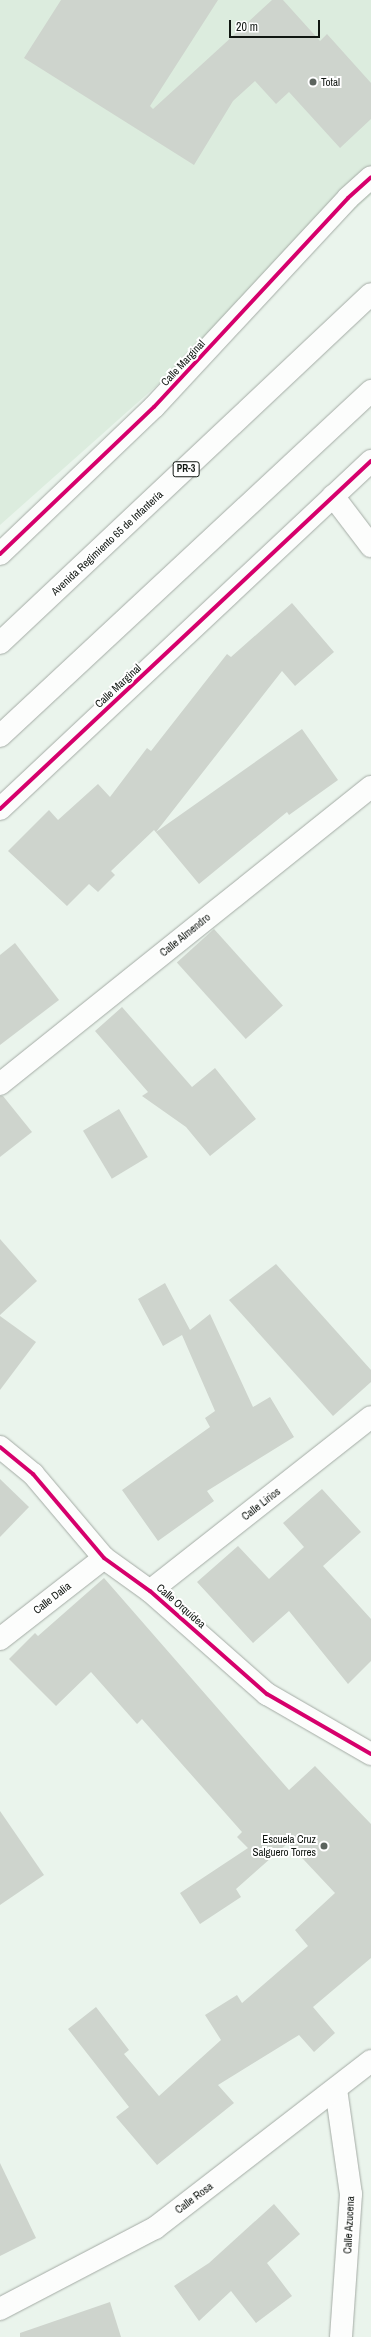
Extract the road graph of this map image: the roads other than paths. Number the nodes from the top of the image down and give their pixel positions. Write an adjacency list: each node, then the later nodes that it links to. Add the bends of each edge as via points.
1 (371, 177): 7 (street, Calle Marginal, via 348,198 154,407)
2 (371, 294): 8 (street, Avenida Regimiento 65 de Infantería / PR-3)
3 (371, 391): 9 (street)
4 (371, 461): 5 (street, Calle Marginal)
5 (333, 496): 6 (street); 11 (street, Calle Marginal)
6 (371, 546)
7 (0, 554)
8 (0, 643)
9 (0, 736)
10 (371, 787): 12 (street, Calle Almendro)
11 (0, 809)
12 (0, 1084)
13 (371, 1417): 16 (street, Calle Lirios)
14 (0, 1447): 15 (street, Calle Orquídea, via 33,1474)
15 (104, 1558): 16 (street, Calle Orquídea); 17 (street, Calle Dalia)
16 (150, 1592): 18 (street, Calle Orquídea, via 267,1694)
17 (0, 1639)
18 (371, 1754)
19 (371, 2061): 20 (street, Calle Rosa)
20 (336, 2089): 21 (street, Calle Rosa, via 154,2228); 22 (street, Calle Azucena, via 351,2194)
21 (0, 2310)
22 (341, 2337)

